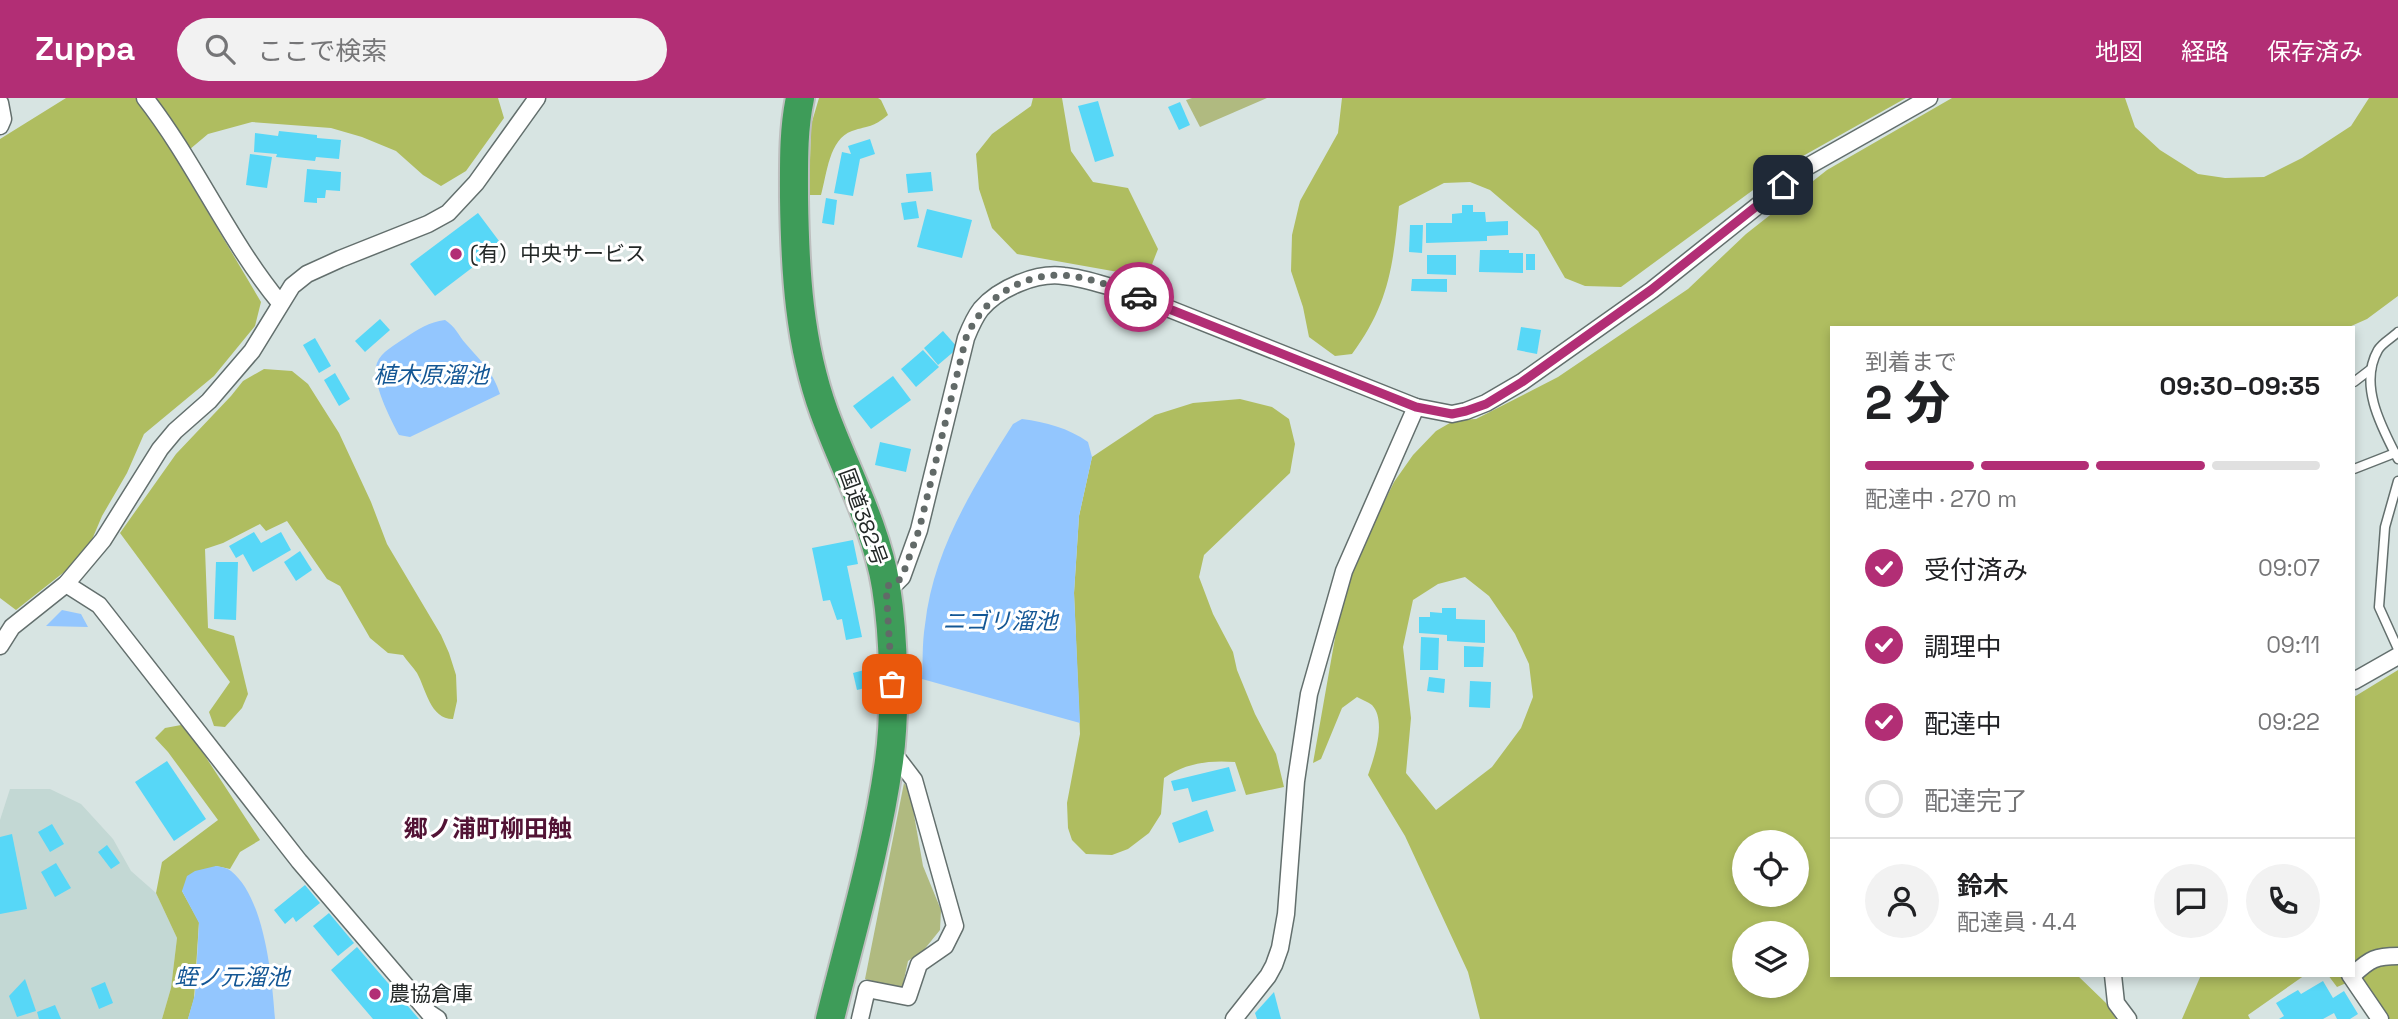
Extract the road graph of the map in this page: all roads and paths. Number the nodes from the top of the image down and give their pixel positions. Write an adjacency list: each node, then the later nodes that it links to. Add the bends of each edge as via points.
1 (145, 98): 7 (street, via 253,271)
2 (537, 98): 7 (street, via 476,183 448,213 307,274)
3 (800, 98): 16 (highway, 国道382号, via 794,151 802,329 816,388 872,531)
4 (1930, 98): 11 (street, via 1805,168 1651,290 1486,404 1452,414)
5 (0, 103): 6 (street)
6 (0, 126)
7 (280, 303): 15 (street, via 252,351 160,449 103,540)
8 (2398, 332): 9 (lane, via 2378,349)
9 (2371, 369): 10 (lane); 12 (lane, via 2371,392)
10 (2355, 381)
11 (1416, 407): 16 (street, via 1122,290 1062,275 1038,277 990,301 972,323 919,530 902,577); 31 (street, via 1345,571 1309,694 1296,781 1286,914 1275,965)
12 (2397, 456): 13 (lane)
13 (2355, 469)
14 (2398, 481): 20 (lane, via 2385,527 2379,607)
15 (66, 584): 18 (street); 28 (street, via 99,606 299,861)
16 (886, 586): 23 (highway, 国道382号, via 892,684)
17 (0, 614): 18 (street)
18 (12, 627): 19 (street)
19 (0, 646)
20 (2398, 649)
21 (2398, 656): 22 (street)
22 (2355, 680)
23 (890, 757): 29 (highway, 国道382号, via 881,813); 30 (street, via 898,759 914,780 955,926 945,946 919,964 908,997 867,989)
24 (2398, 956): 25 (street, via 2381,956)
25 (2355, 972)
26 (2113, 977): 32 (street, via 2116,1003)
27 (2353, 977): 33 (street)
28 (438, 1019)
29 (830, 1019)
30 (860, 1019)
31 (1234, 1019)
32 (2128, 1019)
33 (2380, 1019)

